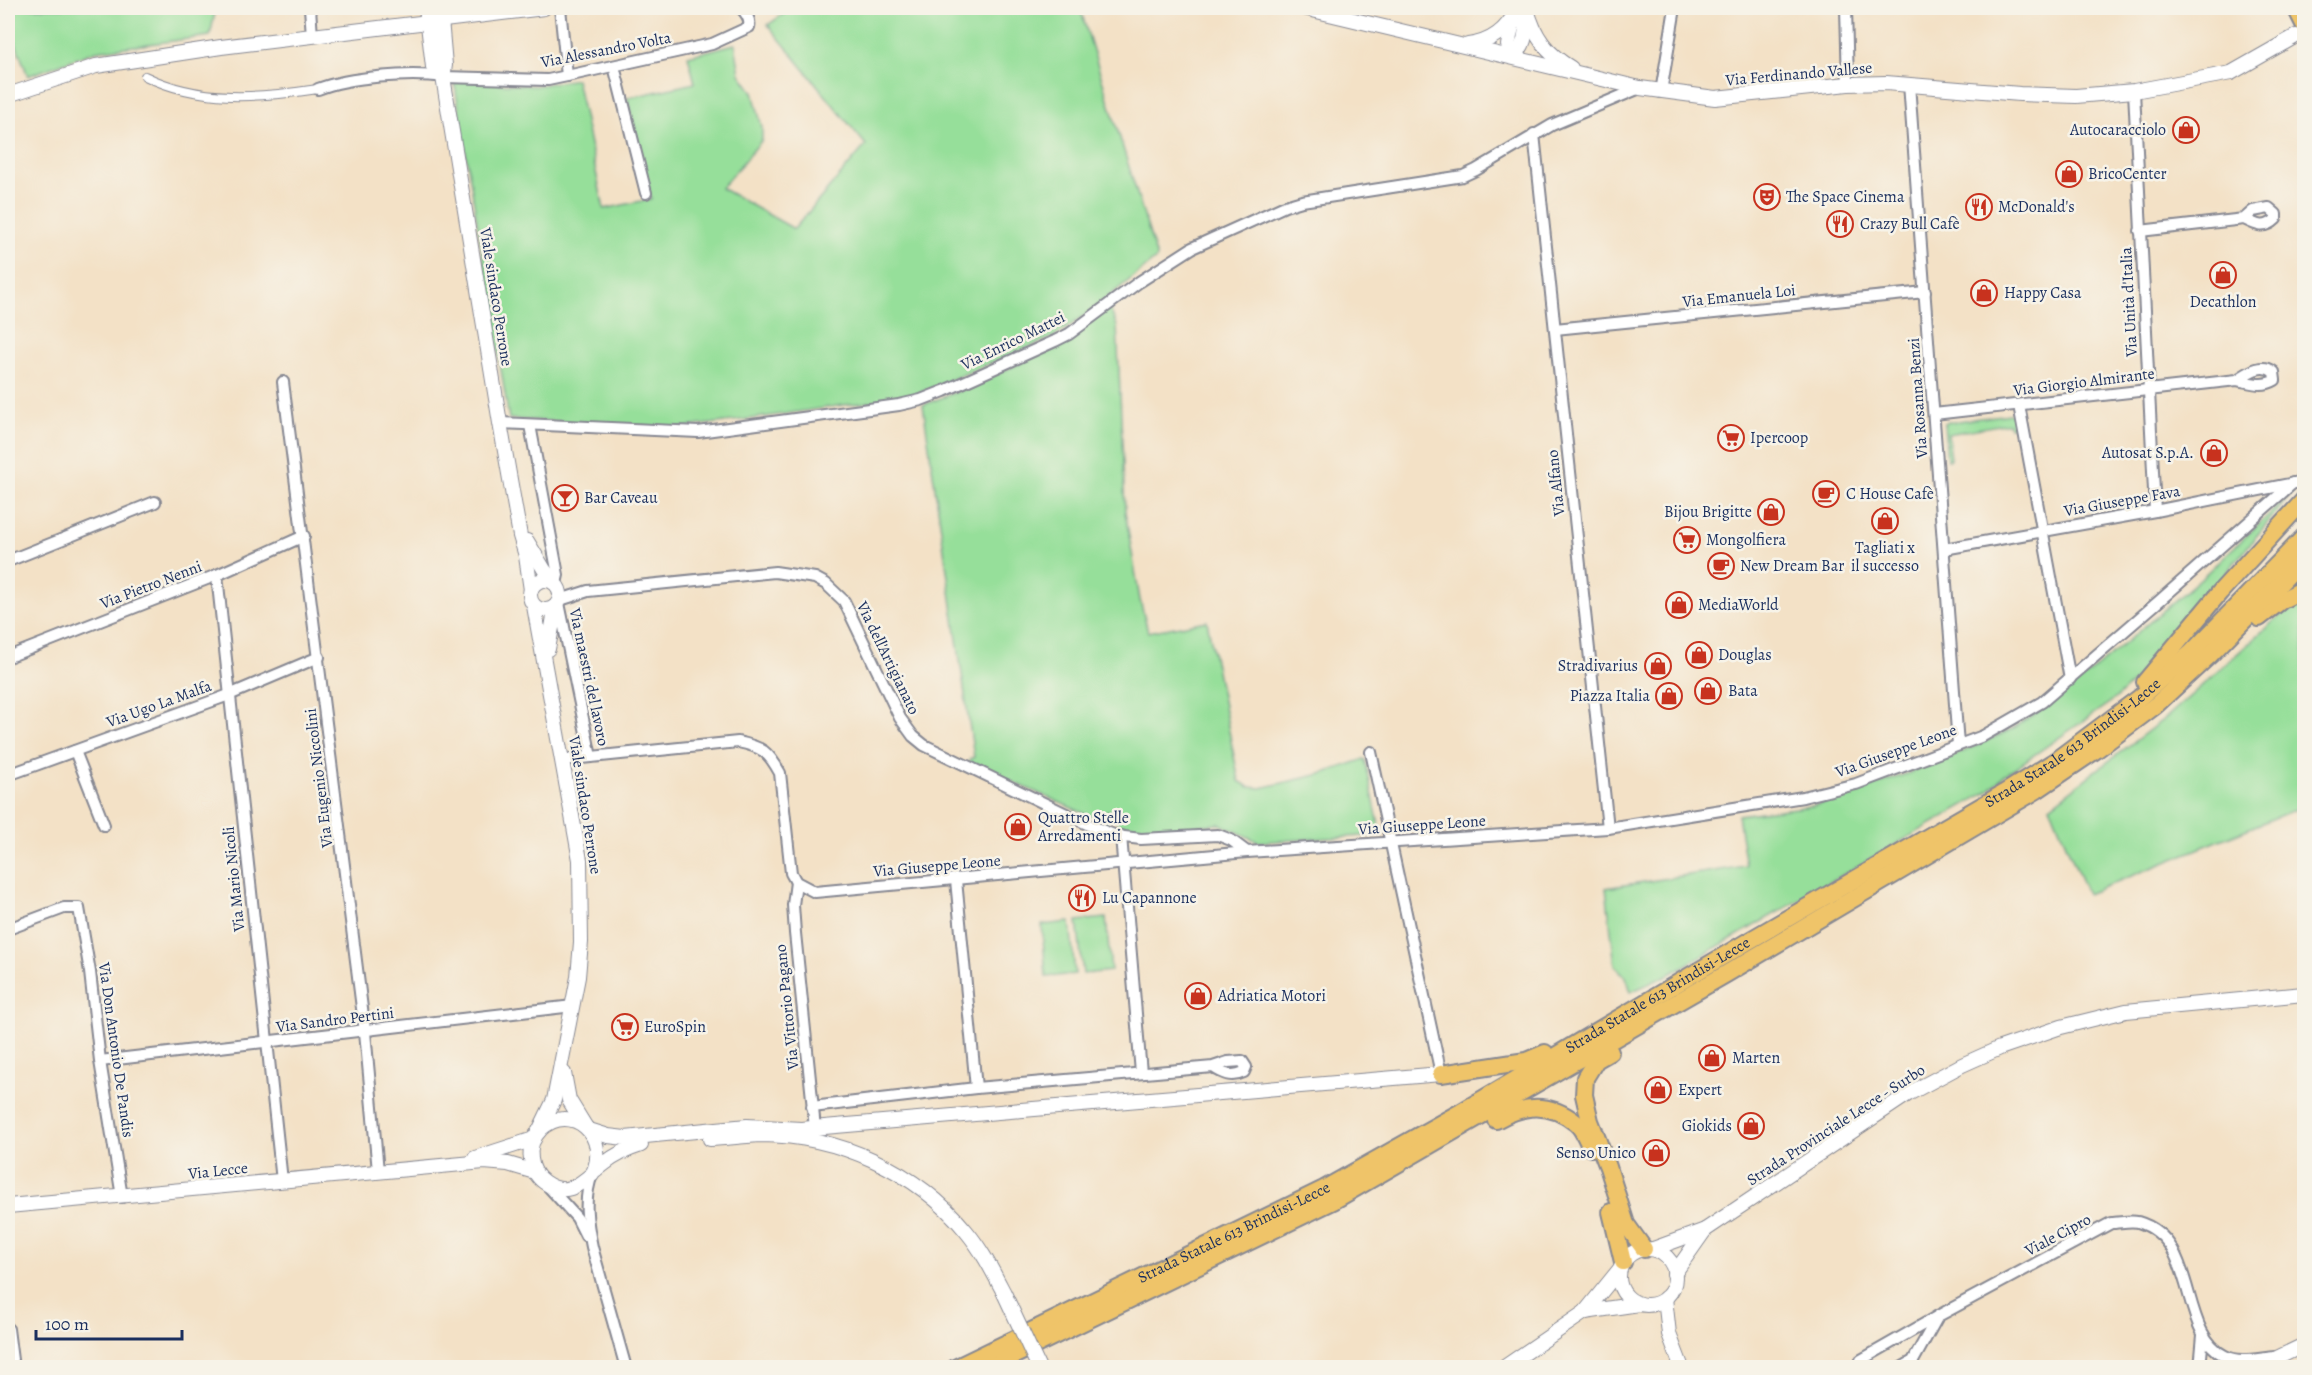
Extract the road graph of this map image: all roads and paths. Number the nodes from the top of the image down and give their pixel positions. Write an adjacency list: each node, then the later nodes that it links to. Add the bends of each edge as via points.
1 (309, 8): 12 (street)
2 (544, 8): 10 (street)
3 (560, 8): 19 (street)
4 (741, 8): 15 (street, Via Alessandro Volta, via 749,27 712,44)
5 (1304, 8): 13 (street, Via Ferdinando Vallese)
6 (1676, 8): 24 (street)
7 (1846, 8): 20 (street)
8 (2296, 8): 11 (highway)
9 (1522, 9): 13 (street, via 1489,40); 14 (street, via 1508,45); 16 (street, via 1545,47)
10 (434, 14): 12 (street); 18 (street, Viale sindaco Perrone, via 445,65)
11 (2300, 30): 25 (street, Via Ferdinando Vallese, via 2231,73)
12 (312, 36): 26 (street, via 96,66)
13 (1457, 45): 14 (street, Via Ferdinando Vallese)
14 (1512, 57): 16 (street, Via Ferdinando Vallese)
15 (614, 66): 19 (street, Via Alessandro Volta); 28 (street)
16 (1581, 74): 22 (street, Via Ferdinando Vallese)
17 (145, 76): 23 (street, via 180,88 236,98)
18 (443, 76): 19 (street, Via Alessandro Volta, via 548,80); 23 (street, Via Alessandro Volta, via 370,78); 38 (street, Viale sindaco Perrone)
19 (567, 76)
20 (1848, 84): 21 (street, Via Ferdinando Vallese); 24 (street, Via Ferdinando Vallese, via 1715,98)
21 (1910, 84): 25 (street, Via Ferdinando Vallese, via 2020,94); 31 (street, Via Rosanna Benzi)
22 (1640, 88): 24 (street, Via Ferdinando Vallese); 27 (street, Via Enrico Mattei)
23 (318, 89)
24 (1661, 92)
25 (2133, 92): 30 (street, Via Unità d'Italia)
26 (8, 94)
27 (1534, 134): 32 (street, Via Alfano); 39 (street, Via Enrico Mattei, via 1463,176 1285,206 1192,248 1069,334 921,400 698,432)
28 (646, 193)
29 (2244, 219): 30 (street)
30 (2140, 231): 35 (street, Via Unità d'Italia)
31 (1925, 292): 32 (street, Via Emanuela Loi); 37 (street, Via Rosanna Benzi)
32 (1555, 329): 72 (street, Via Alfano)
33 (2237, 380): 35 (street, Via Giorgio Almirante)
34 (283, 382): 46 (street, Via Eugenio Niccolini)
35 (2148, 390): 36 (street, Via Giorgio Almirante); 43 (street, Via Unità d'Italia)
36 (2019, 405): 37 (street, Via Giorgio Almirante); 45 (street)
37 (1934, 414): 48 (street, Via Rosanna Benzi)
38 (500, 423): 39 (street, Via Enrico Mattei); 44 (street, Viale sindaco Perrone)
39 (530, 425): 52 (street, via 558,575)
40 (2299, 482): 43 (street, Via Giuseppe Fava); 61 (street, Via Giuseppe Leone)
41 (2304, 500): 70 (highway, via 2141,685)
42 (156, 502): 50 (street)
43 (2155, 511): 45 (street, Via Giuseppe Fava)
44 (518, 524): 52 (street, Viale sindaco Perrone); 54 (street, Viale sindaco Perrone)
45 (2042, 531): 48 (street, Via Giuseppe Fava); 61 (street)
46 (304, 536): 51 (street, Via Pietro Nenni); 59 (street, Via Eugenio Niccolini)
47 (2304, 537): 70 (highway, Strada Statale 613 Brindisi-Lecce, via 2191,653 2138,699 2055,761)
48 (1944, 549): 64 (street, Via Rosanna Benzi)
49 (2304, 559): 63 (highway, Strada Statale 613 Brindisi-Lecce)
50 (8, 561)
51 (217, 575): 58 (street, Via Pietro Nenni); 62 (street, Via Mario Nicoli)
52 (556, 584): 54 (street, via 540,580); 55 (street, Via dell'Artigianato); 56 (street, via 561,596)
53 (2304, 589): 63 (highway, via 2268,610 2173,696)
54 (531, 590): 57 (street)
55 (588, 591): 56 (street, Via dell'Artigianato); 73 (street, Via dell'Artigianato, via 775,572 815,578 844,602 900,718 913,736 934,751 1089,825)
56 (558, 603): 57 (street, via 545,611); 60 (street, Viale sindaco Perrone, via 548,641); 67 (street, Via maestri del lavoro)
57 (534, 606): 60 (street, Viale sindaco Perrone)
58 (8, 657)
59 (319, 657): 62 (street, Via Ugo La Malfa); 84 (street, Via Eugenio Niccolini)
60 (546, 675): 68 (street, Viale sindaco Perrone)
61 (2070, 679): 64 (street, Via Giuseppe Leone, via 2015,718)
62 (229, 694): 65 (street, Via Ugo La Malfa); 85 (street, Via Mario Nicoli)
63 (2156, 705): 80 (highway, Strada Statale 613 Brindisi-Lecce, via 2037,790)
64 (1958, 745): 72 (street, Via Giuseppe Leone, via 1856,784 1803,797)
65 (75, 751): 69 (street, Via Ugo La Malfa); 71 (street)
66 (1371, 752): 74 (street)
67 (591, 757): 68 (street); 78 (street, via 738,742 760,747 780,773 791,873)
68 (562, 760): 83 (street, Viale sindaco Perrone, via 580,860 581,942)
69 (8, 775)
70 (2004, 793): 81 (highway, Strada Statale 613 Brindisi-Lecce)
71 (104, 825)
72 (1608, 828): 74 (street, Via Giuseppe Leone)
73 (1121, 836): 75 (street, Via dell'Artigianato, via 1141,839 1218,835); 76 (street)
74 (1390, 842): 75 (street, Via Giuseppe Leone); 90 (street)
75 (1247, 852): 76 (street, Via Giuseppe Leone)
76 (1122, 864): 77 (street, Via Giuseppe Leone); 89 (street)
77 (956, 880): 78 (street, Via Giuseppe Leone, via 815,892); 91 (street)
78 (796, 882): 92 (street, Via Vittorio Pagano, via 793,905)
79 (8, 929): 87 (street, Via Don Antonio De Pandis, via 64,908 79,908)
80 (1726, 974): 97 (highway, Strada Statale 613 Brindisi-Lecce); 107 (highway, via 1702,997 1596,1060 1585,1078 1590,1121 1626,1224)
81 (1660, 994): 90 (highway, via 1641,998 1540,1056); 122 (highway, Strada Statale 613 Brindisi-Lecce, via 1324,1189)
82 (2304, 994): 105 (street, Strada Provinciale Lecce - Surbo, via 2126,1011 2000,1048 1908,1094)
83 (573, 1006): 84 (street, Via Sandro Pertini); 86 (street, Viale sindaco Perrone)
84 (365, 1032): 85 (street, Via Sandro Pertini); 99 (street, Via Eugenio Niccolini)
85 (266, 1043): 87 (street, Via Sandro Pertini); 102 (street, Via Mario Nicoli)
86 (565, 1049): 94 (street, Viale sindaco Perrone, via 566,1089 576,1114); 95 (street, Viale sindaco Perrone, via 554,1100)
87 (100, 1061): 103 (street, Via Don Antonio De Pandis)
88 (1213, 1067): 89 (street)
89 (1141, 1073): 91 (street)
90 (1441, 1074): 93 (street)
91 (976, 1088): 92 (street)
92 (812, 1107): 93 (street, Via Vittorio Pagano)
93 (815, 1128): 94 (street, via 747,1126 625,1138)
94 (589, 1130): 95 (street, via 566,1120 546,1125); 96 (street, via 615,1144); 100 (street, via 598,1144 599,1155)
95 (536, 1135): 98 (street, Via Lecce, via 486,1155); 101 (street, via 530,1150)
96 (641, 1145): 100 (street); 124 (street, bridge, via 761,1135 789,1137 841,1149 903,1175 930,1194 968,1233 987,1260)
97 (1400, 1163): 108 (highway, via 1435,1154 1512,1110 1534,1106 1555,1112 1578,1124 1592,1150 1617,1233); 123 (highway, Strada Statale 613 Brindisi-Lecce, via 1333,1201)
98 (432, 1166): 99 (street, Via Lecce); 101 (street, Via Lecce, via 496,1162)
99 (378, 1171): 102 (street, Via Lecce)
100 (592, 1174): 101 (street, via 584,1182 563,1189); 106 (street, via 586,1210)
101 (539, 1177): 106 (street, via 577,1218)
102 (282, 1181): 103 (street, Via Lecce)
103 (123, 1197): 104 (street, Via Lecce)
104 (8, 1206)
105 (1705, 1230): 107 (street, Strada Provinciale Lecce - Surbo); 109 (street, Strada Provinciale Lecce - Surbo)
106 (592, 1247): 121 (street)
107 (1649, 1249): 108 (street, via 1636,1251); 109 (street, via 1668,1258)
108 (1621, 1266): 111 (street, via 1625,1295); 112 (street)
109 (1674, 1274): 110 (street)
110 (1665, 1298): 111 (street); 115 (street)
111 (1644, 1304): 112 (street); 115 (street)
112 (1585, 1312): 125 (street)
113 (1938, 1316): 116 (street, Viale Cipro, via 2110,1224 2137,1221 2161,1233 2174,1251); 127 (street, Viale Cipro, via 1861,1360); 128 (street, via 1913,1361)
114 (8, 1329): 119 (street)
115 (1669, 1334): 126 (street)
116 (2203, 1335): 118 (street, Viale Cipro, via 2226,1357); 129 (street, Viale Cipro)
117 (2304, 1346): 118 (street)
118 (2278, 1357): 130 (street)
119 (13, 1367): 120 (street)
120 (8, 1368)
121 (626, 1368)
122 (955, 1368)
123 (988, 1368)
124 (1039, 1368)
125 (1503, 1368)
126 (1682, 1368)
127 (1859, 1368)
128 (1901, 1368)
129 (2200, 1368)
130 (2256, 1368)

